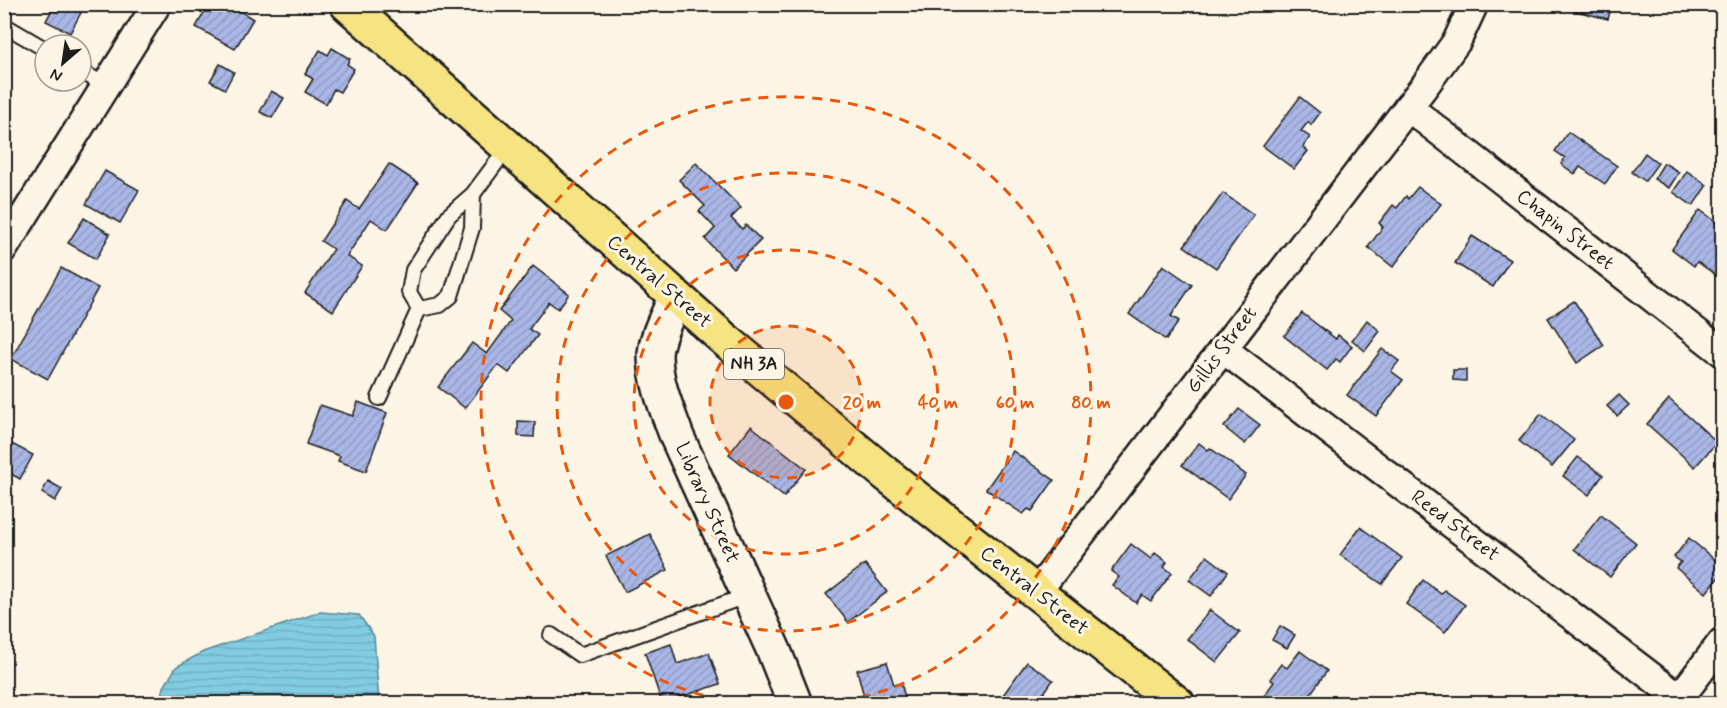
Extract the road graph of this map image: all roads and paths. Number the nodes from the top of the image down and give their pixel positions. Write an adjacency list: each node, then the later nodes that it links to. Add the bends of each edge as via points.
1 (157, 4): 7 (street)
2 (347, 4): 9 (main road, Central Street / NH 3A)
3 (1474, 4): 8 (street, Gillis Street, via 1457,41)
4 (4, 25): 5 (lane)
5 (33, 42)
6 (93, 78): 7 (lane)
7 (106, 86): 11 (street)
8 (1408, 107): 14 (street, Gillis Street); 15 (street, Chapin Street)
9 (507, 147): 10 (lane); 12 (main road, Central Street / NH 3A)
10 (473, 194): 13 (lane, via 449,215 413,270 409,292); 13 (lane, via 472,228 451,296 440,305)
11 (4, 248)
12 (676, 297): 17 (main road, Central Street / NH 3A, via 886,474); 18 (street, Library Street, via 655,354 665,405)
13 (419, 309): 16 (lane)
14 (1223, 349): 17 (street, Gillis Street); 21 (street, Reed Street)
15 (1722, 352)
16 (379, 398)
17 (1036, 593): 23 (main road, Central Street / NH 3A)
18 (749, 595): 19 (lane, via 580,656); 22 (street, Library Street)
19 (551, 635)
20 (1722, 642): 21 (street)
21 (1681, 702)
22 (795, 704)
23 (1178, 704)

